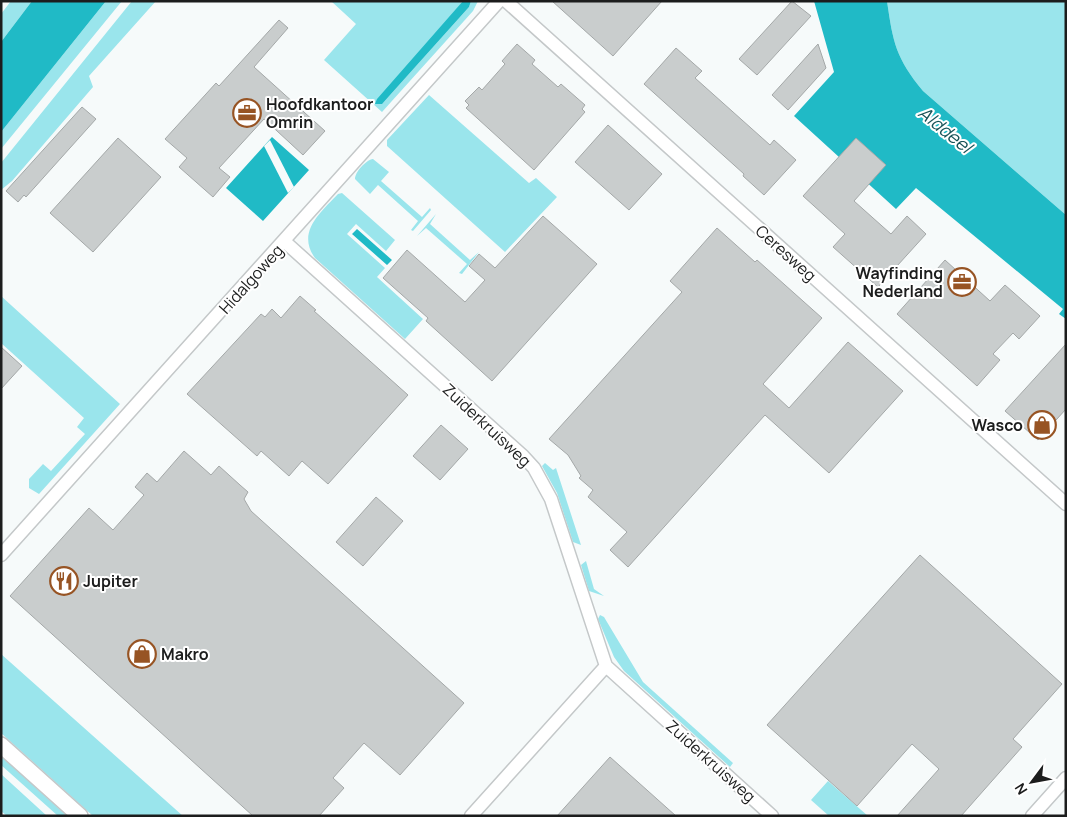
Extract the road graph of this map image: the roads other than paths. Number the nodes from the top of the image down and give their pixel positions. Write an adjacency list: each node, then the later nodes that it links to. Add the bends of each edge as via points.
1 (499, 1): 3 (street, Hidalgoweg)
2 (506, 1): 4 (street, Ceresweg)
3 (284, 241): 5 (street, Hidalgoweg); 6 (street, Zuiderkruisweg, via 534,468 550,499)
4 (1066, 504)
5 (1, 556)
6 (606, 666): 10 (street); 11 (street, Zuiderkruisweg)
7 (1, 744): 9 (street)
8 (1066, 778): 12 (street)
9 (80, 816)
10 (470, 816)
11 (772, 816)
12 (1032, 816)

